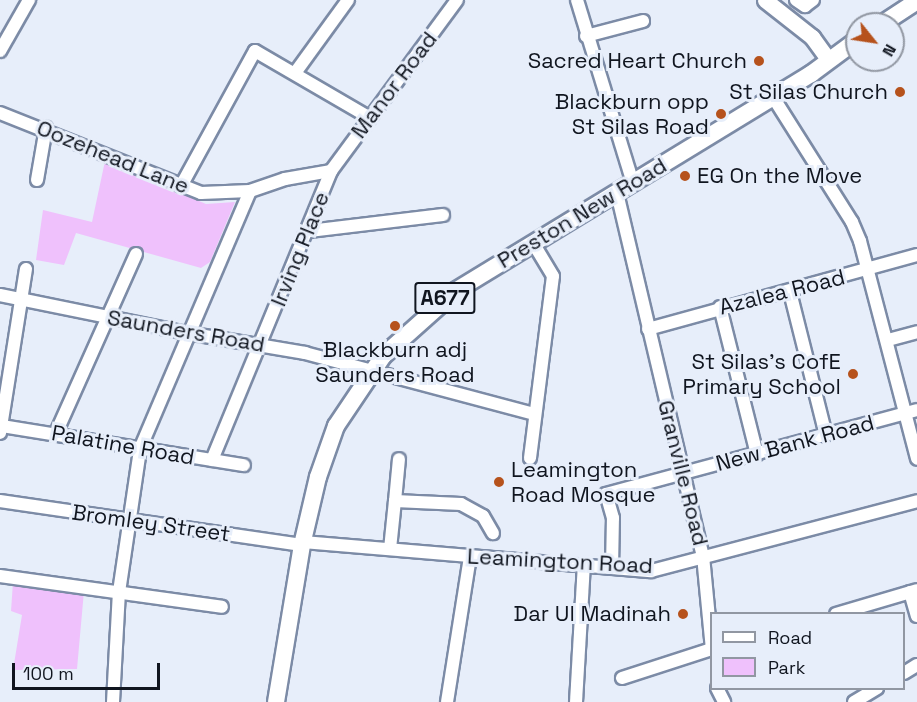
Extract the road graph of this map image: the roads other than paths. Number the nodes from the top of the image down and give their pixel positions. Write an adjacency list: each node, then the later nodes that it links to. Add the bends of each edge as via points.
1 (29, 0): 13 (street)
2 (348, 0): 15 (street)
3 (458, 0): 18 (street, Manor Road)
4 (577, 0): 11 (street)
5 (765, 0): 14 (main road, via 812,38)
6 (795, 0): 7 (street, via 805,6)
7 (813, 0)
8 (917, 1): 9 (highway)
9 (900, 12)
10 (643, 21): 11 (street)
11 (586, 36): 22 (street)
12 (845, 47): 14 (highway, Preston New Road / A677)
13 (0, 51)
14 (828, 58): 16 (highway, Preston New Road / A677)
15 (295, 74): 18 (street); 23 (street, via 255,51)
16 (773, 97): 22 (highway, Preston New Road / A677); 32 (street, via 852,222)
17 (0, 113): 19 (street, Oozehead Lane)
18 (370, 118): 20 (street, Manor Road)
19 (46, 128): 21 (street); 23 (street, Oozehead Lane)
20 (331, 171): 24 (street, Oozehead Lane, via 285,179); 27 (street, Irving Place)
21 (37, 180)
22 (633, 183): 25 (highway, Preston New Road / A677)
23 (181, 186): 24 (street, Oozehead Lane, via 201,193)
24 (250, 191): 40 (street)
25 (617, 193): 28 (highway, Preston New Road / A677); 38 (street, Granville Road)
26 (443, 214): 27 (street)
27 (309, 231): 42 (street, Irving Place)
28 (533, 243): 43 (highway, Preston New Road / A677, via 430,309); 45 (street, via 553,276)
29 (136, 254): 37 (street)
30 (917, 255): 32 (street, Azalea Road)
31 (26, 269): 35 (street)
32 (865, 271): 33 (street, Azalea Road); 41 (street)
33 (790, 292): 36 (street, Azalea Road); 48 (street)
34 (0, 294): 35 (street, Saunders Road)
35 (21, 298): 37 (street, Saunders Road); 46 (street)
36 (720, 307): 38 (street, Azalea Road); 50 (street)
37 (107, 317): 40 (street, Saunders Road); 47 (street)
38 (648, 329): 56 (street, Granville Road)
39 (917, 332): 41 (street)
40 (187, 333): 42 (street, Saunders Road); 49 (street)
41 (888, 340): 44 (street)
42 (260, 345): 43 (street, Saunders Road); 54 (street, Irving Place)
43 (371, 371): 45 (street, Saunders Road); 62 (highway, Preston New Road / A677, via 351,400 326,451)
44 (911, 412): 48 (street, New Bank Road); 53 (street)
45 (534, 414): 51 (street)
46 (1, 430): 47 (street, Palatine Road)
47 (56, 434): 49 (street, Palatine Road)
48 (826, 435): 50 (street, New Bank Road)
49 (140, 449): 54 (street, Palatine Road); 60 (street)
50 (757, 454): 56 (street, New Bank Road)
51 (530, 458)
52 (399, 459): 58 (street)
53 (917, 459)
54 (212, 460): 55 (street, Palatine Road)
55 (244, 465)
56 (682, 473): 64 (street, Granville Road); 67 (street, New Bank Road, via 606,494 613,518)
57 (0, 501): 60 (street, Bromley Street)
58 (395, 501): 61 (street, via 461,504 483,516); 63 (street)
59 (917, 501): 64 (street, Leamington Road)
60 (129, 521): 62 (street, Bromley Street); 70 (street)
61 (493, 532)
62 (302, 543): 63 (street, Leamington Road); 79 (highway, Preston New Road / A677)
63 (390, 549): 65 (street, Leamington Road)
64 (703, 556): 67 (street, Leamington Road, via 651,571); 74 (street, Granville Road)
65 (470, 557): 66 (street, Leamington Road); 80 (street)
66 (584, 566): 67 (street, Leamington Road); 81 (street)
67 (612, 568)
68 (0, 576): 70 (street)
69 (914, 591): 72 (street); 73 (street)
70 (119, 592): 71 (street); 78 (street)
71 (222, 607)
72 (843, 612)
73 (917, 616)
74 (710, 637)
75 (710, 649): 76 (street)
76 (622, 678)
77 (874, 690): 82 (street)
78 (113, 702)
79 (276, 702)
80 (447, 702)
81 (576, 702)
82 (854, 702)

